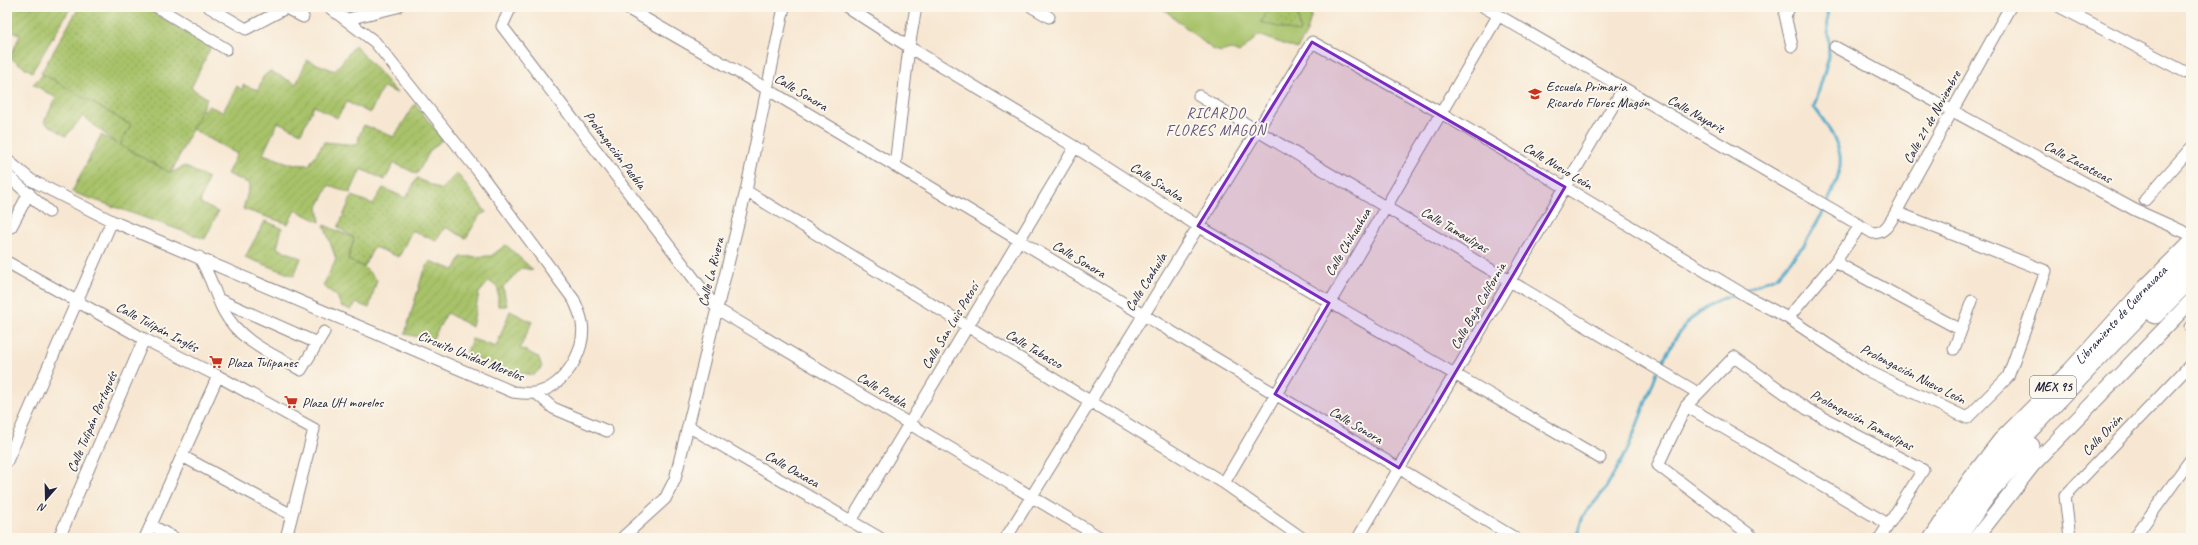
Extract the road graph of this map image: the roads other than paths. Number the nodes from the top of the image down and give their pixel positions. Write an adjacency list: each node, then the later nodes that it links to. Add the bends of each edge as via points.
1 (157, 7): 24 (street)
2 (209, 7): 3 (street, via 246,29)
3 (285, 7): 17 (street)
4 (329, 7): 19 (street, Circuito Unidad Morelos)
5 (397, 7): 19 (street)
6 (511, 7): 61 (street, Prolongación Puebla, via 502,26)
7 (625, 7): 26 (street, Calle Sonora)
8 (784, 7): 26 (street, Calle La Rivera)
9 (847, 7): 22 (street, Calle Sinaloa)
10 (916, 7): 22 (street)
11 (1032, 7): 18 (street)
12 (1484, 7): 16 (street, Calle Nayarit)
13 (1790, 7): 21 (street, via 1786,15)
14 (2010, 7): 29 (street, Calle 21 de Noviembre)
15 (2060, 7): 25 (street)
16 (1498, 16): 27 (street, Calle Nayarit); 30 (street, Calle Chihuahua)
17 (303, 17)
18 (1049, 17)
19 (348, 19): 73 (street, Circuito Unidad Morelos, via 376,42 478,171 574,300 582,324 581,345 573,366 553,385)
20 (1312, 42): 30 (street, Calle Nuevo León); 31 (street, Calle Coahuila)
21 (1792, 46)
22 (909, 47): 32 (street, Calle Sinaloa); 35 (street)
23 (1835, 47): 29 (street, Calle Zacatecas)
24 (226, 49)
25 (2191, 75)
26 (767, 89): 35 (street, Calle Sonora); 38 (street, Calle La Rivera)
27 (1623, 89): 37 (street, Calle Baja California); 46 (street, Calle Nayarit)
28 (1199, 96): 31 (street, Calle Tamaulipas)
29 (1952, 112): 43 (street, Calle 21 de Noviembre); 50 (street, Calle Zacatecas, via 2135,210)
30 (1441, 113): 37 (street, Calle Nuevo León); 41 (street, Calle Chihuahua)
31 (1258, 130): 41 (street, Calle Tamaulipas); 45 (street, Calle Coahuila)
32 (1075, 147): 45 (street, Calle Sinaloa); 49 (street, Calle San Luis Potosí)
33 (2191, 148): 40 (street)
34 (7, 160): 44 (street, Circuito Unidad Morelos, via 31,180)
35 (895, 166): 49 (street, Calle Sonora)
36 (7, 175): 39 (street)
37 (1565, 187): 55 (street, Calle Baja California); 63 (street, Calle Nuevo León, via 1748,297)
38 (746, 191): 61 (street, Calle La Rivera); 64 (street, Calle Tabasco)
39 (29, 193): 42 (street); 47 (street)
40 (2145, 200)
41 (1386, 207): 55 (street, Calle Tamaulipas); 60 (street, Calle Chihuahua)
42 (49, 212)
43 (1896, 212): 48 (street, Calle 21 de Noviembre, via 1886,228 1880,233); 63 (street, Prolongación Nuevo León, via 2046,271 2008,377 1967,418 1866,370)
44 (112, 221): 51 (street, Circuito Unidad Morelos); 56 (street)
45 (1198, 226): 60 (street, Calle Sinaloa); 62 (street, Calle Coahuila)
46 (1860, 226): 48 (street, Calle Nayarit); 52 (street)
47 (11, 227)
48 (1873, 233)
49 (1019, 241): 62 (street, Calle Sonora); 64 (street, Calle San Luis Potosí)
50 (2190, 244): 106 (main road, Libramiento de Cuernavaca / MEX 95, via 2144,288 2070,370 2000,440 1969,480); 107 (highway, MEX 95, via 2149,305 1976,486)
51 (199, 257): 57 (street, via 209,272); 73 (street, Circuito Unidad Morelos, via 513,392)
52 (1835, 262): 63 (street); 65 (street)
53 (8, 263): 56 (street, Calle Tulipán Inglés)
54 (2191, 278): 108 (highway, MEX 95, via 1988,494)
55 (1510, 280): 71 (street, Calle Baja California); 74 (street, Calle Tamaulipas)
56 (77, 300): 67 (street, Calle Tulipán Inglés); 84 (street)
57 (220, 300): 68 (street); 68 (street, via 230,322 244,338 301,370)
58 (2191, 301): 109 (main road, MEX 95, via 2032,466)
59 (1972, 302): 65 (street)
60 (1329, 303): 71 (street, Calle Sinaloa); 75 (street, Calle Chihuahua)
61 (717, 309): 78 (street, Calle Puebla); 79 (street, Calle La Rivera)
62 (1144, 315): 75 (street, Calle Sonora); 76 (street, Calle Coahuila)
63 (1788, 318)
64 (968, 327): 76 (street, Calle Tabasco); 78 (street, Calle San Luis Potosí)
65 (1961, 330): 69 (street)
66 (324, 332): 68 (street)
67 (144, 339): 72 (street, Calle Tulipán Inglés); 93 (street, Calle Tulipán Portugués)
68 (317, 343)
69 (1954, 349)
70 (2191, 364): 110 (street, Calle Orión, via 2065,496)
71 (1454, 375): 82 (street, Calle Sinaloa); 85 (street, Calle Baja California)
72 (218, 376): 81 (street); 88 (street, Calle Tulipán Inglés, via 314,429)
73 (536, 393): 80 (street, via 553,408)
74 (1698, 393): 77 (street); 90 (street, Prolongación Tamaulipas, via 1734,357 1807,409 1923,470)
75 (1275, 394): 85 (street, Calle Sonora); 86 (street, Calle Chihuahua)
76 (1090, 401): 86 (street, Calle Tabasco); 87 (street, Calle Coahuila)
77 (1686, 406): 90 (street); 104 (street, via 1658,465)
78 (910, 424): 87 (street, Calle Puebla); 89 (street, Calle San Luis Potosí)
79 (688, 426): 89 (street, Calle Oaxaca); 92 (street, Calle La Rivera, via 671,489)
80 (607, 431)
81 (182, 456): 88 (street); 91 (street)
82 (1600, 458)
83 (2191, 459): 111 (street)
84 (7, 461)
85 (1399, 468): 102 (street, Calle Baja California); 103 (street, Calle Sonora)
86 (1224, 483): 101 (street, Calle Tabasco)
87 (1032, 497): 99 (street, Calle Coahuila); 100 (street, Calle Puebla)
88 (292, 515): 96 (street)
89 (851, 521): 98 (street, Calle Oaxaca)
90 (1888, 524): 105 (street, Prolongación Tamaulipas)
91 (151, 525): 94 (street); 95 (street)
92 (633, 533): 97 (street, Calle La Rivera)
93 (59, 538)
94 (145, 538)
95 (174, 538)
96 (286, 538)
97 (622, 538)
98 (880, 538)
99 (1006, 538)
100 (1100, 538)
101 (1302, 538)
102 (1358, 538)
103 (1516, 538)
104 (1754, 538)
105 (1880, 538)
106 (1931, 538)
107 (1941, 538)
108 (1957, 538)
109 (1976, 538)
110 (2070, 538)
111 (2134, 538)

